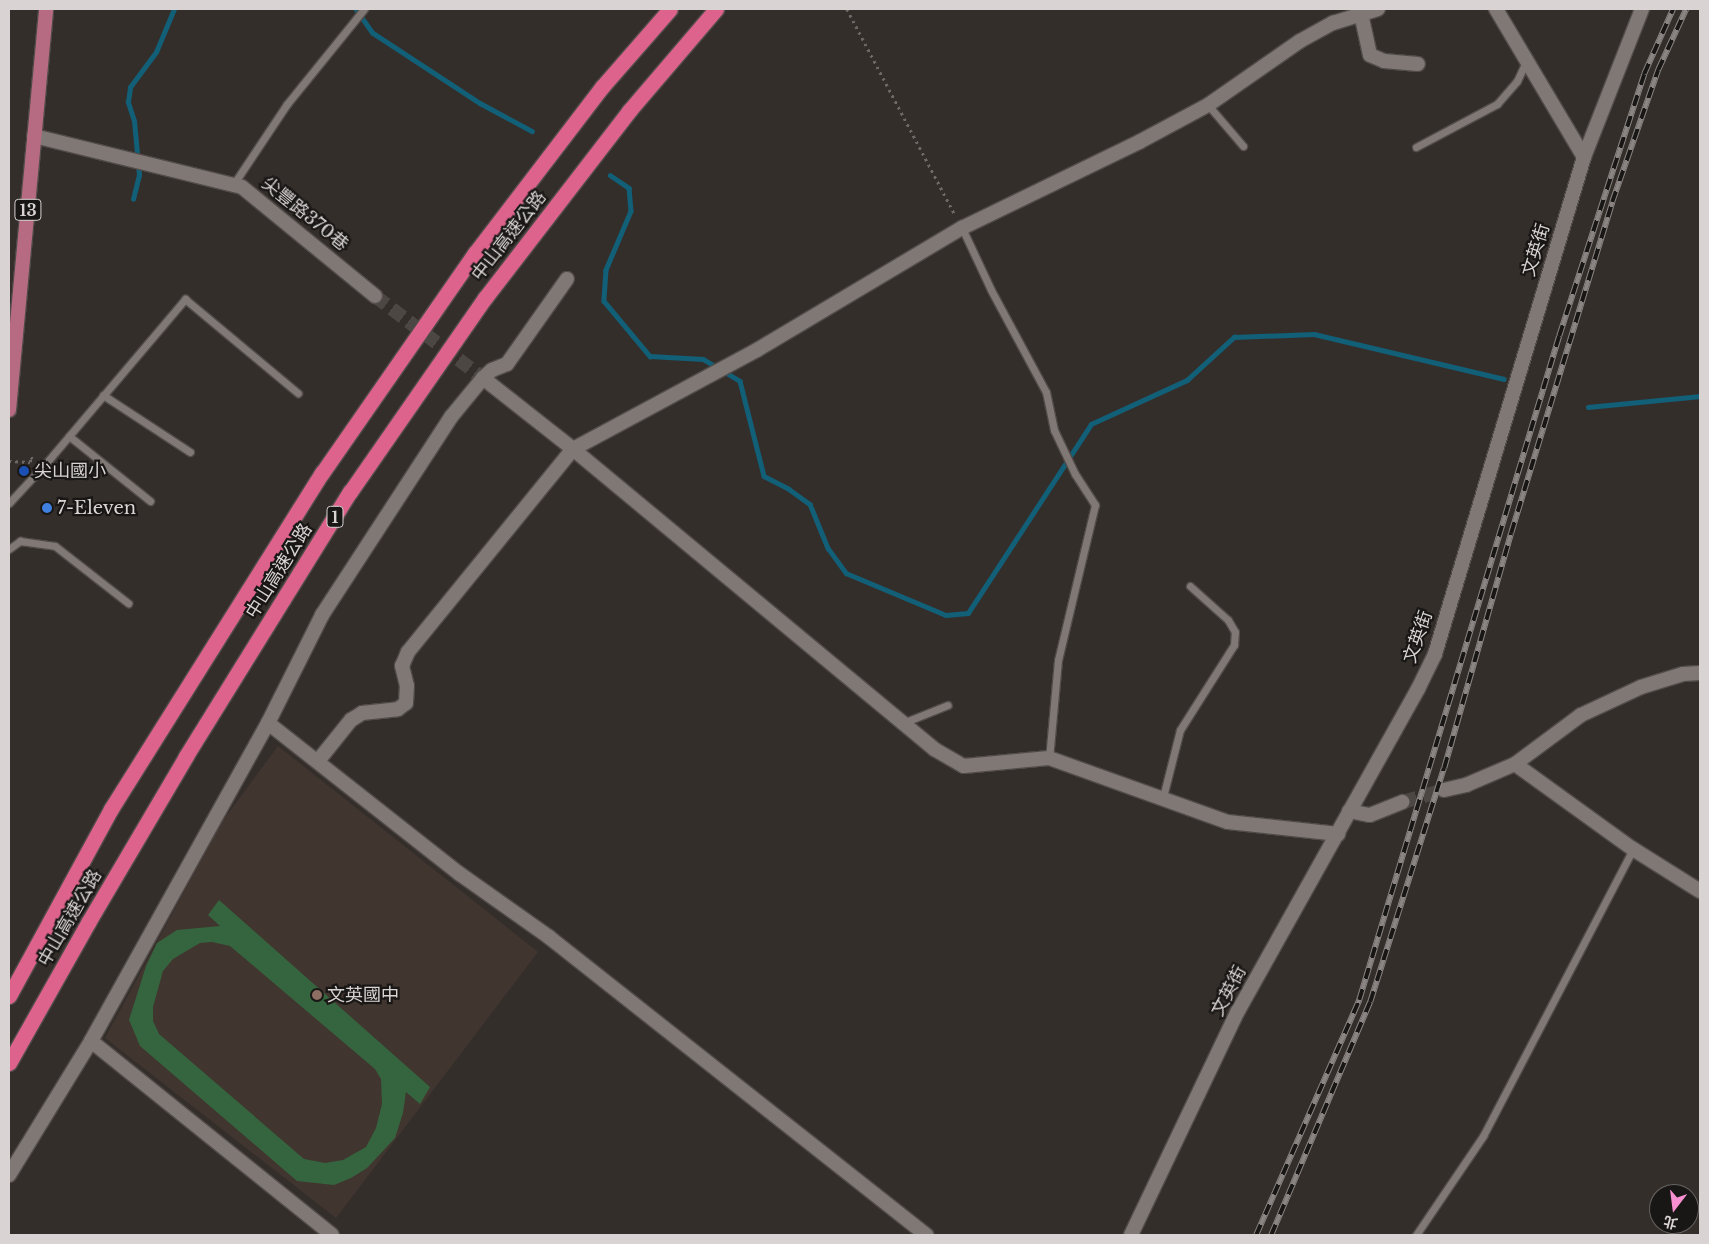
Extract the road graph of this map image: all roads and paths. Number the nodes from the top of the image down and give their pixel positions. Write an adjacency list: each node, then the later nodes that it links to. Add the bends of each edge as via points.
1 (46, 9): 13 (main road, 13)
2 (364, 9): 17 (lane, via 287,104)
3 (670, 9): 51 (highway, 中山高速公路 / 1, via 602,87 474,253 322,473 111,810)
4 (716, 9): 53 (highway, 中山高速公路 / 1, via 630,112 485,298 350,492 186,756)
5 (847, 9): 18 (path)
6 (1378, 9): 9 (street)
7 (1496, 9): 10 (street)
8 (1642, 9): 16 (street, 文英街)
9 (1362, 11): 11 (street, via 1370,55 1384,61); 12 (street, via 1300,41)
10 (1526, 62): 15 (lane, via 1517,81 1497,104); 16 (street)
11 (1418, 64)
12 (1208, 105): 14 (lane); 18 (street)
13 (34, 136): 17 (street, 尖豐路370巷); 22 (main road, 13)
14 (1243, 146)
15 (1416, 147)
16 (1584, 157): 47 (street, 文英街, via 1435,654)
17 (233, 184): 20 (street, 尖豐路370巷, via 242,187)
18 (962, 228): 28 (street, via 728,366); 41 (lane, via 1046,392 1054,430 1064,452 1095,505 1058,660)
19 (567, 279): 23 (street, via 507,364)
20 (375, 296)
21 (9, 314): 22 (lane)
22 (17, 325): 26 (main road, 13)
23 (483, 378): 28 (street); 39 (street, via 450,417 322,615)
24 (298, 393): 25 (lane, via 184,299)
25 (103, 395): 27 (lane); 29 (lane)
26 (9, 410)
27 (69, 436): 32 (lane); 33 (lane)
28 (573, 449): 40 (street); 42 (street, via 408,652 402,666 407,686 406,703 398,709 362,713 351,720)
29 (190, 452)
30 (9, 461): 31 (path)
31 (30, 462)
32 (150, 501)
33 (9, 503)
34 (9, 549): 36 (lane, via 20,541 54,546)
35 (1190, 586): 45 (lane, via 1228,620 1235,632 1234,645 1180,730)
36 (128, 603)
37 (1700, 673): 43 (street, via 1683,674 1641,686 1581,715)
38 (948, 705): 40 (lane)
39 (268, 723): 42 (street); 52 (street)
40 (903, 723): 41 (street, via 934,749 964,766)
41 (1049, 758): 45 (street)
42 (318, 761): 56 (street, via 460,874 549,937)
43 (1515, 764): 44 (street, via 1466,785); 49 (street)
44 (1444, 790)
45 (1163, 797): 48 (street, via 1228,822)
46 (1402, 802): 47 (street, via 1370,815)
47 (1349, 811): 48 (street, 文英街)
48 (1338, 834): 57 (street, 文英街, via 1238,1011)
49 (1633, 850): 50 (street); 58 (lane, via 1483,1136)
50 (1700, 891)
51 (9, 996)
52 (91, 1041): 54 (street); 55 (street)
53 (9, 1064)
54 (9, 1174)
55 (332, 1235)
56 (927, 1235)
57 (1131, 1235)
58 (1416, 1235)

